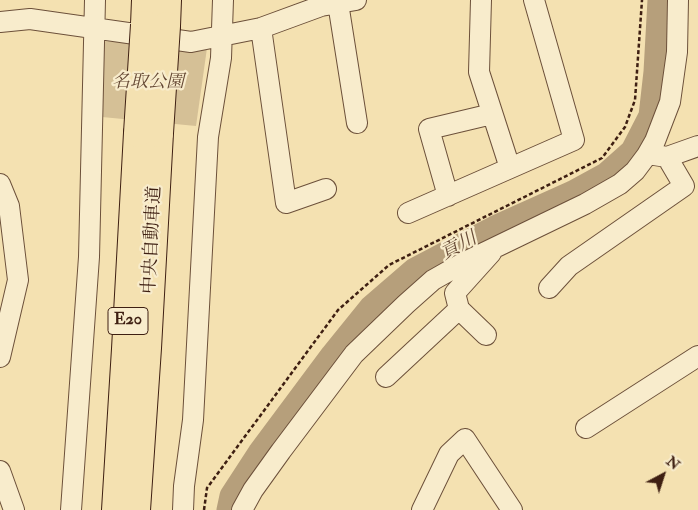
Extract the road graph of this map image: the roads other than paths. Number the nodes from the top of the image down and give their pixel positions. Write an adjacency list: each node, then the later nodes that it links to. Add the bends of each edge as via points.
1 (95, 0): 11 (street)
2 (223, 0): 12 (street)
3 (481, 0): 13 (street, via 479,72)
4 (534, 0): 19 (street, via 574,140)
5 (678, 0): 17 (street, via 677,52 670,102)
6 (348, 1): 7 (street); 14 (street)
7 (300, 7): 10 (street)
8 (156, 13): 15 (highway, 中央自動車道 / E20, bridge)
9 (0, 22): 11 (street, via 30,19)
10 (261, 28): 12 (street); 21 (street, via 286,203)
11 (94, 29): 12 (street, via 191,42); 34 (street, via 89,258)
12 (222, 35): 37 (street, via 208,137 193,420)
13 (492, 114): 19 (street); 22 (street, via 429,129)
14 (357, 123)
15 (148, 133): 35 (highway, 中央自動車道 / E20, via 126,349); 36 (highway, 中央自動車道 / E20, via 147,348)
16 (698, 146): 18 (street)
17 (647, 155): 18 (street); 24 (street, via 620,184 586,204)
18 (668, 157): 25 (street, via 684,186 569,266)
19 (510, 168): 22 (street)
20 (0, 184): 29 (street, via 9,206 18,280)
21 (326, 188)
22 (448, 196): 23 (street)
23 (408, 213)
24 (497, 246): 26 (street, via 455,293); 38 (street, via 433,280 354,354 253,490)
25 (548, 288)
26 (459, 309): 27 (street); 30 (street)
27 (486, 335)
28 (698, 356): 31 (street)
29 (0, 357)
30 (386, 377)
31 (586, 428)
32 (0, 471): 33 (street)
33 (14, 510)
34 (71, 510)
35 (116, 510)
36 (136, 510)
37 (183, 510)
38 (242, 510)
39 (422, 510): 40 (street, via 449,454 465,438)
40 (512, 510)

